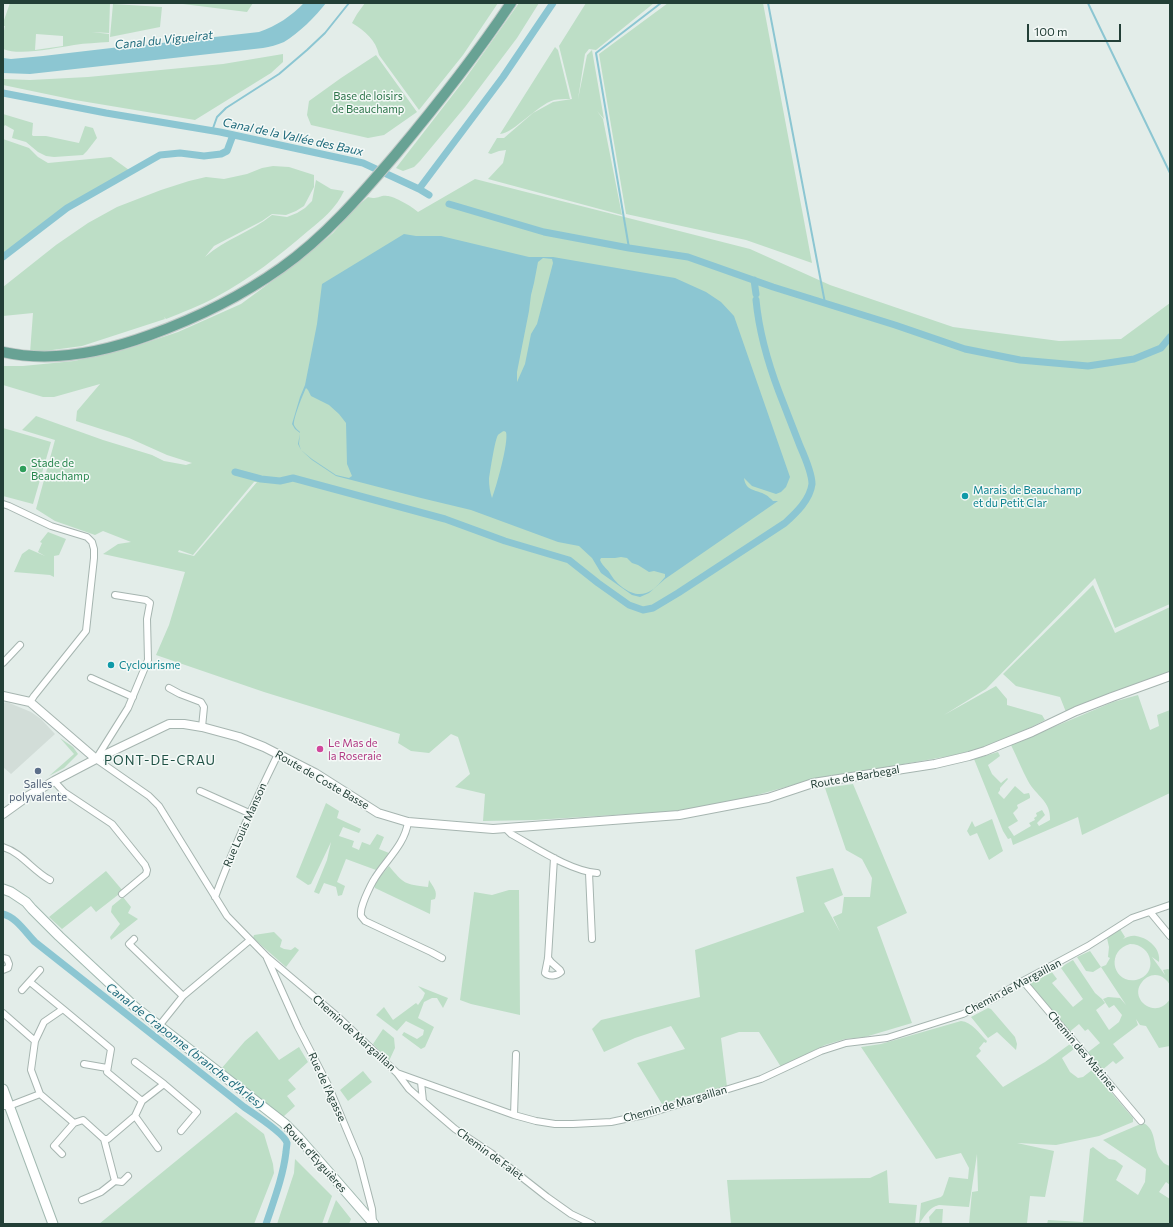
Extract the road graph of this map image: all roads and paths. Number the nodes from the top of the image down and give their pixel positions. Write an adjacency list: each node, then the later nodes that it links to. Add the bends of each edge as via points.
1 (511, 3): 3 (main road, via 457,78 400,150 326,231 293,259 256,285 180,324 127,343 84,353)
2 (3, 352): 3 (main road)
3 (41, 356): 4 (main road)
4 (3, 360)
5 (3, 504): 14 (street, via 51,526 87,537 94,549 86,632)
6 (115, 595): 13 (street, via 150,602 147,619 148,660)
7 (20, 645): 8 (street)
8 (3, 663)
9 (1170, 676): 25 (street, Route de Barbegal, via 1090,706 985,751 935,764 813,783 768,798 679,815)
10 (92, 678): 13 (street)
11 (169, 688): 15 (street, via 201,702 204,707)
12 (3, 696): 14 (street)
13 (133, 697): 18 (street)
14 (30, 702): 16 (street)
15 (202, 727): 17 (street, Route de Coste Basse, via 239,737); 18 (street, Route de Coste Basse, via 169,724)
16 (84, 749): 18 (street); 19 (street, via 84,759)
17 (278, 754): 22 (street, Rue Louis Manson); 24 (street, Route de Coste Basse, via 325,779 378,813)
18 (96, 759): 19 (street, Route de Coste Basse); 35 (street, Chemin de Margaillan, via 149,796 159,806)
19 (77, 769): 20 (street, Route de Coste Basse)
20 (54, 781): 23 (street, Route de Coste Basse); 33 (street, via 64,792 112,824 145,864 146,874)
21 (200, 791): 22 (street)
22 (249, 813): 35 (street, Rue Louis Manson)
23 (3, 814)
24 (408, 822): 26 (street, Route de Coste Basse); 45 (street, via 405,836 374,878 360,909 360,916)
25 (527, 826): 26 (street, Route de Coste Basse)
26 (505, 828): 28 (street)
27 (3, 847): 31 (street, via 20,856)
28 (554, 858): 29 (street); 46 (street)
29 (589, 873): 30 (street); 41 (street)
30 (597, 873)
31 (50, 880)
32 (3, 889): 37 (main road, Route d'Eyguières, via 18,896)
33 (122, 894)
34 (3, 896): 37 (main road, Route d'Eyguières, via 18,900)
35 (215, 897): 42 (street, Chemin de Margaillan, via 227,916)
36 (1170, 905): 38 (street, Chemin de Margaillan)
37 (32, 909): 55 (main road, Route d'Eyguières, via 135,1007)
38 (1151, 913): 39 (street); 49 (street, Chemin de Margaillan, via 1132,918 1088,946)
39 (1170, 936)
40 (134, 939): 52 (street, via 129,944)
41 (592, 939)
42 (250, 940): 43 (street, Chemin de Margaillan); 52 (street)
43 (267, 957): 61 (street, Chemin de Margaillan, via 337,1016); 80 (street, Rue de l'Agasse, via 298,1027 328,1085 359,1159 372,1208)
44 (3, 958): 47 (street, via 7,959 9,964 8,968)
45 (442, 958)
46 (548, 958)
47 (3, 970)
48 (40, 970): 50 (street)
49 (1023, 981): 69 (street, Chemin de Margaillan, via 963,1014 886,1038 846,1043 820,1051 761,1079 644,1115 611,1122 567,1124 536,1121); 71 (street, Chemin des Matines)
50 (30, 982): 51 (street); 53 (street)
51 (22, 990)
52 (183, 996): 55 (street)
53 (63, 1009): 56 (street, via 44,1022); 60 (street, via 111,1049)
54 (3, 1013): 56 (street)
55 (159, 1026): 80 (main road, Route d'Eyguières, via 284,1123)
56 (35, 1041): 65 (street, via 31,1070)
57 (516, 1054): 69 (street)
58 (135, 1062): 63 (street)
59 (84, 1064): 60 (street)
60 (108, 1068): 66 (street, via 107,1072)
61 (397, 1073): 62 (street, Chemin de Margaillan); 67 (street, Chemin de Falet, via 409,1089)
62 (421, 1082): 67 (street); 69 (street, Chemin de Margaillan)
63 (164, 1084): 66 (street); 73 (street, via 197,1112)
64 (3, 1089): 68 (main road)
65 (40, 1094): 68 (street); 72 (street)
66 (142, 1101): 70 (street)
67 (423, 1101): 82 (street, Chemin de Falet, via 547,1197 571,1214)
68 (6, 1106): 81 (main road)
69 (514, 1115)
70 (135, 1116): 74 (street, via 108,1139); 75 (street)
71 (1141, 1121)
72 (74, 1123): 74 (street, via 83,1120); 76 (street, via 54,1146)
73 (181, 1131)
74 (104, 1139): 78 (street)
75 (158, 1148)
76 (62, 1154)
77 (128, 1176): 78 (street, via 122,1182)
78 (115, 1181): 79 (street, via 101,1192)
79 (82, 1200)
80 (373, 1223)
81 (53, 1224)
82 (592, 1224)

